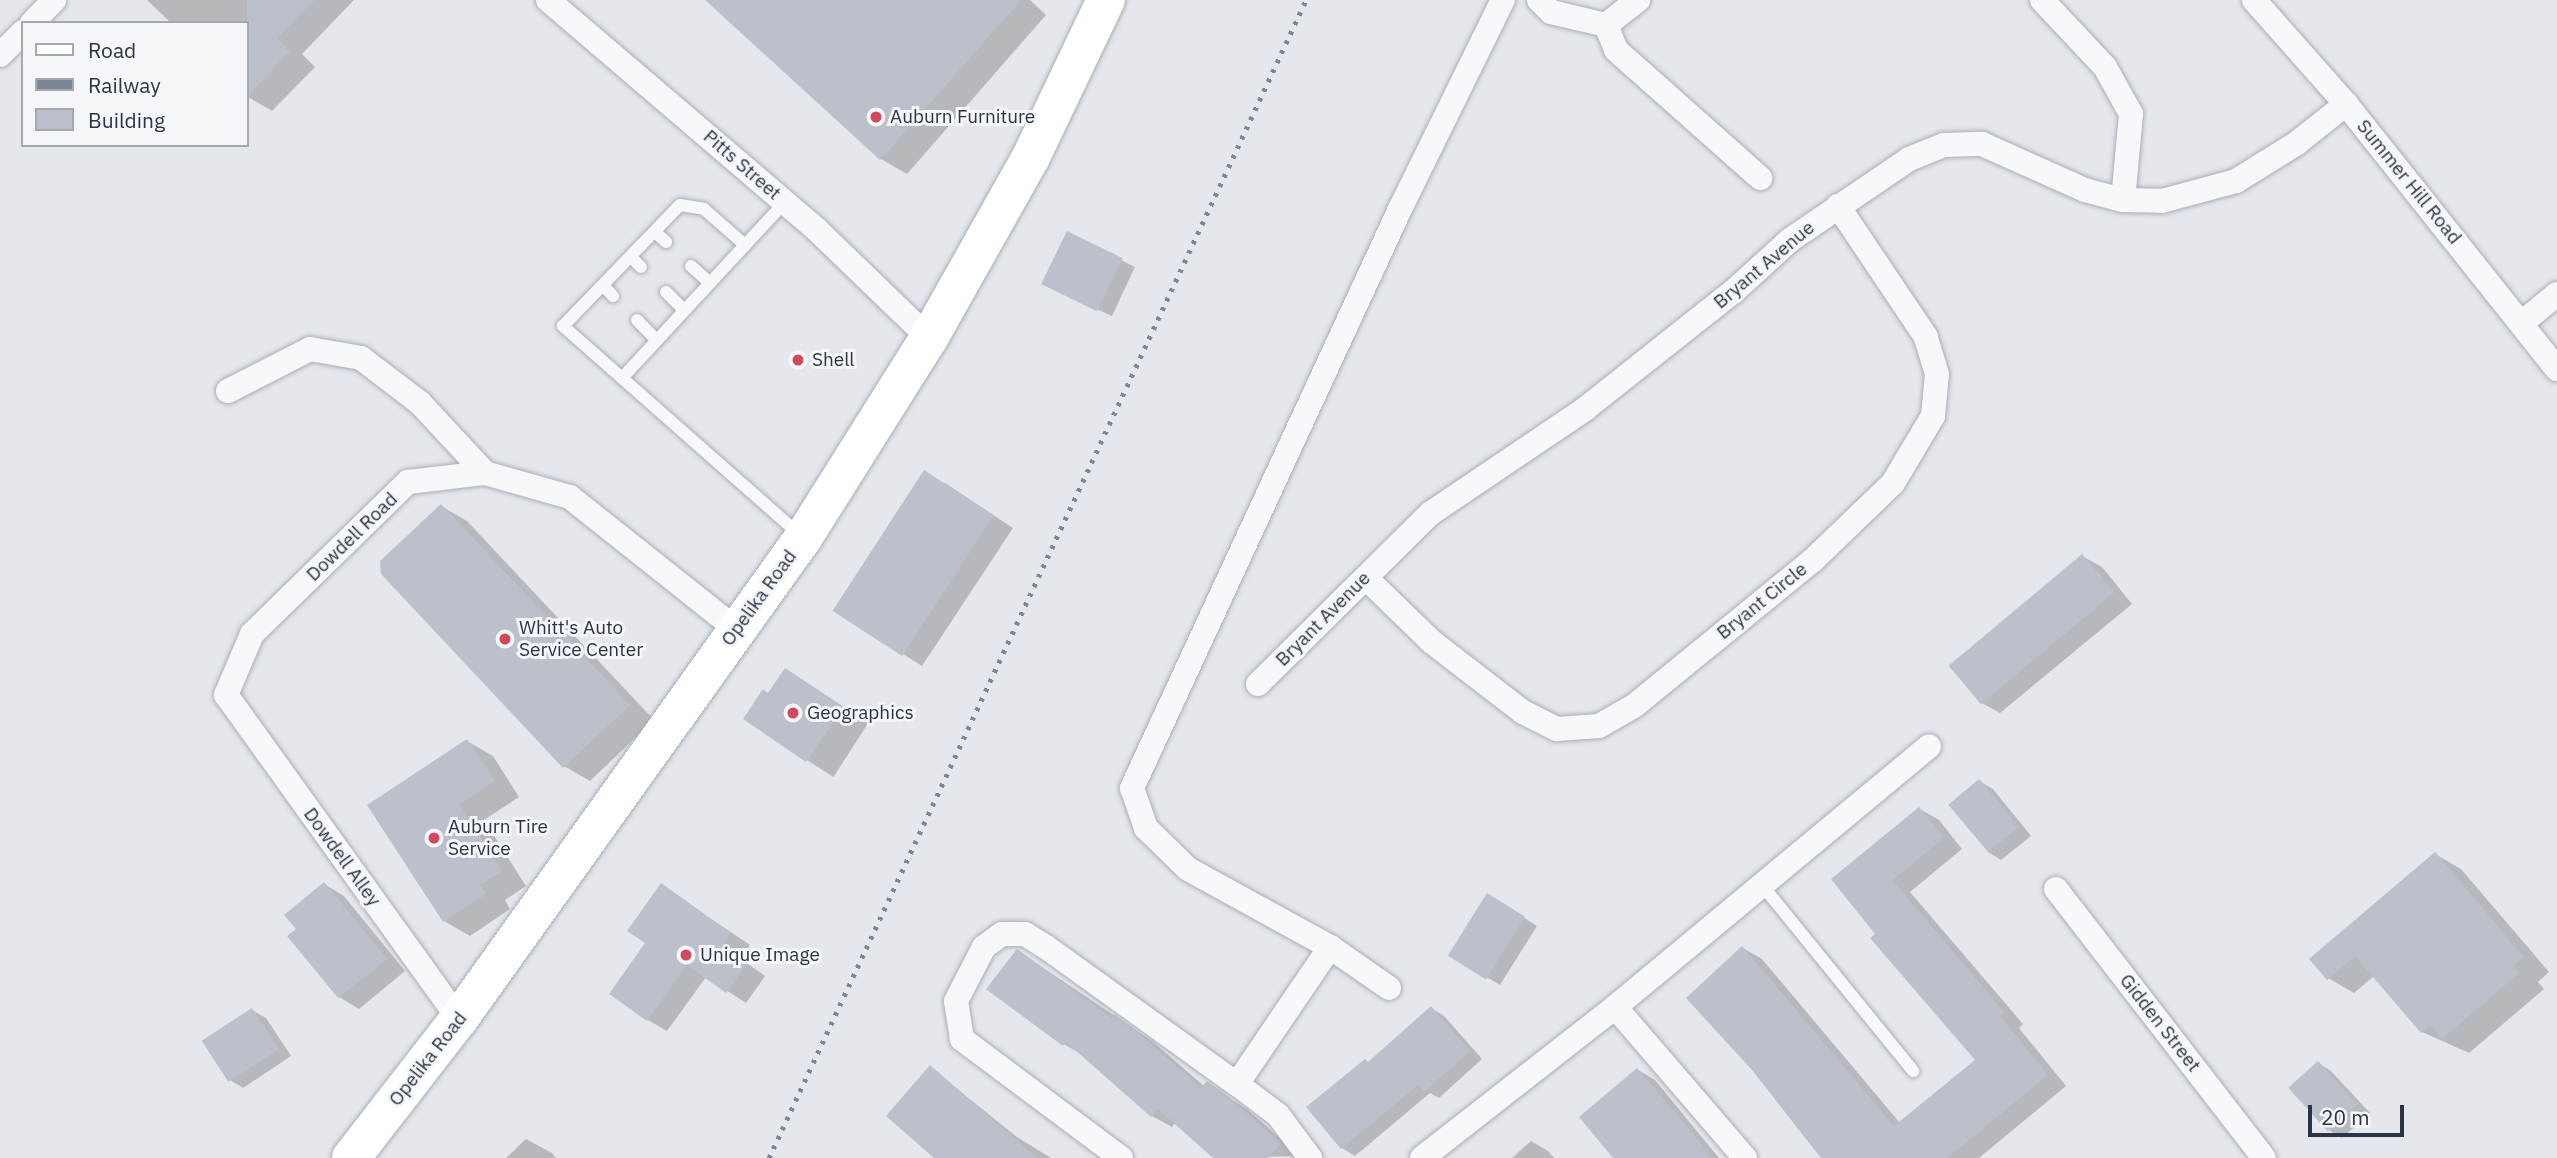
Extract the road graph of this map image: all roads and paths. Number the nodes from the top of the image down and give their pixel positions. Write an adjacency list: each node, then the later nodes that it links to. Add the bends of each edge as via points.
1 (54, 0): 9 (street)
2 (548, 0): 16 (street, Pitts Street)
3 (1105, 0): 32 (main road, Opelika Road, via 1031,158)
4 (1503, 0): 46 (street, via 1401,207 1132,788 1146,828 1188,869)
5 (1539, 0): 10 (street, via 1551,12)
6 (1638, 0): 10 (street)
7 (2042, 0): 15 (street, via 2105,67 2132,114)
8 (2254, 0): 13 (street, Summer Hill Road)
9 (34, 21)
10 (1606, 25): 14 (street, via 1616,50)
11 (21, 34): 12 (street)
12 (0, 55)
13 (2346, 104): 15 (street, Bryant Avenue, via 2297,143 2236,181 2162,201); 31 (street, Summer Hill Road)
14 (1760, 178)
15 (2123, 200): 17 (street, Bryant Avenue, via 2085,190 1982,144 1944,145 1909,159)
16 (785, 202): 20 (lane); 32 (street, Pitts Street)
17 (1838, 206): 39 (street, Bryant Avenue, via 1790,240 1734,291 1586,409 1431,513); 39 (street, Bryant Circle, via 1926,337 1937,374 1933,416 1893,483 1812,561 1634,706 1599,726 1558,729 1523,712 1432,642)
18 (655, 232): 19 (lane); 20 (lane, via 680,205 704,209); 21 (lane)
19 (666, 242)
20 (745, 245): 24 (lane)
21 (631, 257): 23 (lane); 25 (lane)
22 (691, 265): 24 (lane)
23 (641, 267)
24 (709, 282): 29 (lane)
25 (603, 285): 28 (lane); 35 (lane, via 563,326)
26 (666, 292): 29 (lane)
27 (2557, 294): 31 (street)
28 (613, 296)
29 (684, 310): 33 (lane)
30 (637, 320): 33 (lane)
31 (2523, 322): 34 (street, Summer Hill Road)
32 (929, 338): 38 (main road, Opelika Road)
33 (656, 340): 35 (lane)
34 (2557, 369)
35 (622, 378): 38 (lane)
36 (228, 391): 37 (street, via 310,349 361,358 420,403)
37 (485, 473): 40 (street, Dowdell Road, via 570,497); 42 (street, Dowdell Road, via 408,482 252,634)
38 (803, 538): 40 (main road, Opelika Road)
39 (1366, 578): 41 (street, Bryant Avenue)
40 (736, 629): 49 (main road, Opelika Road)
41 (1258, 684)
42 (226, 695): 49 (street, Dowdell Alley)
43 (1929, 746): 44 (street)
44 (1762, 885): 48 (street); 50 (lane)
45 (2056, 888): 57 (street, Gidden Street)
46 (1330, 947): 47 (street); 51 (street)
47 (1390, 988)
48 (1615, 1007): 55 (street); 56 (street)
49 (459, 1019): 52 (main road, Opelika Road)
50 (1913, 1071)
51 (1237, 1084): 53 (street, via 1025,934 1002,934 984,947 973,963 956,1001 962,1039); 54 (street, via 1278,1115)
52 (351, 1158)
53 (1121, 1158)
54 (1311, 1158)
55 (1422, 1158)
56 (1745, 1158)
57 (2264, 1158)

